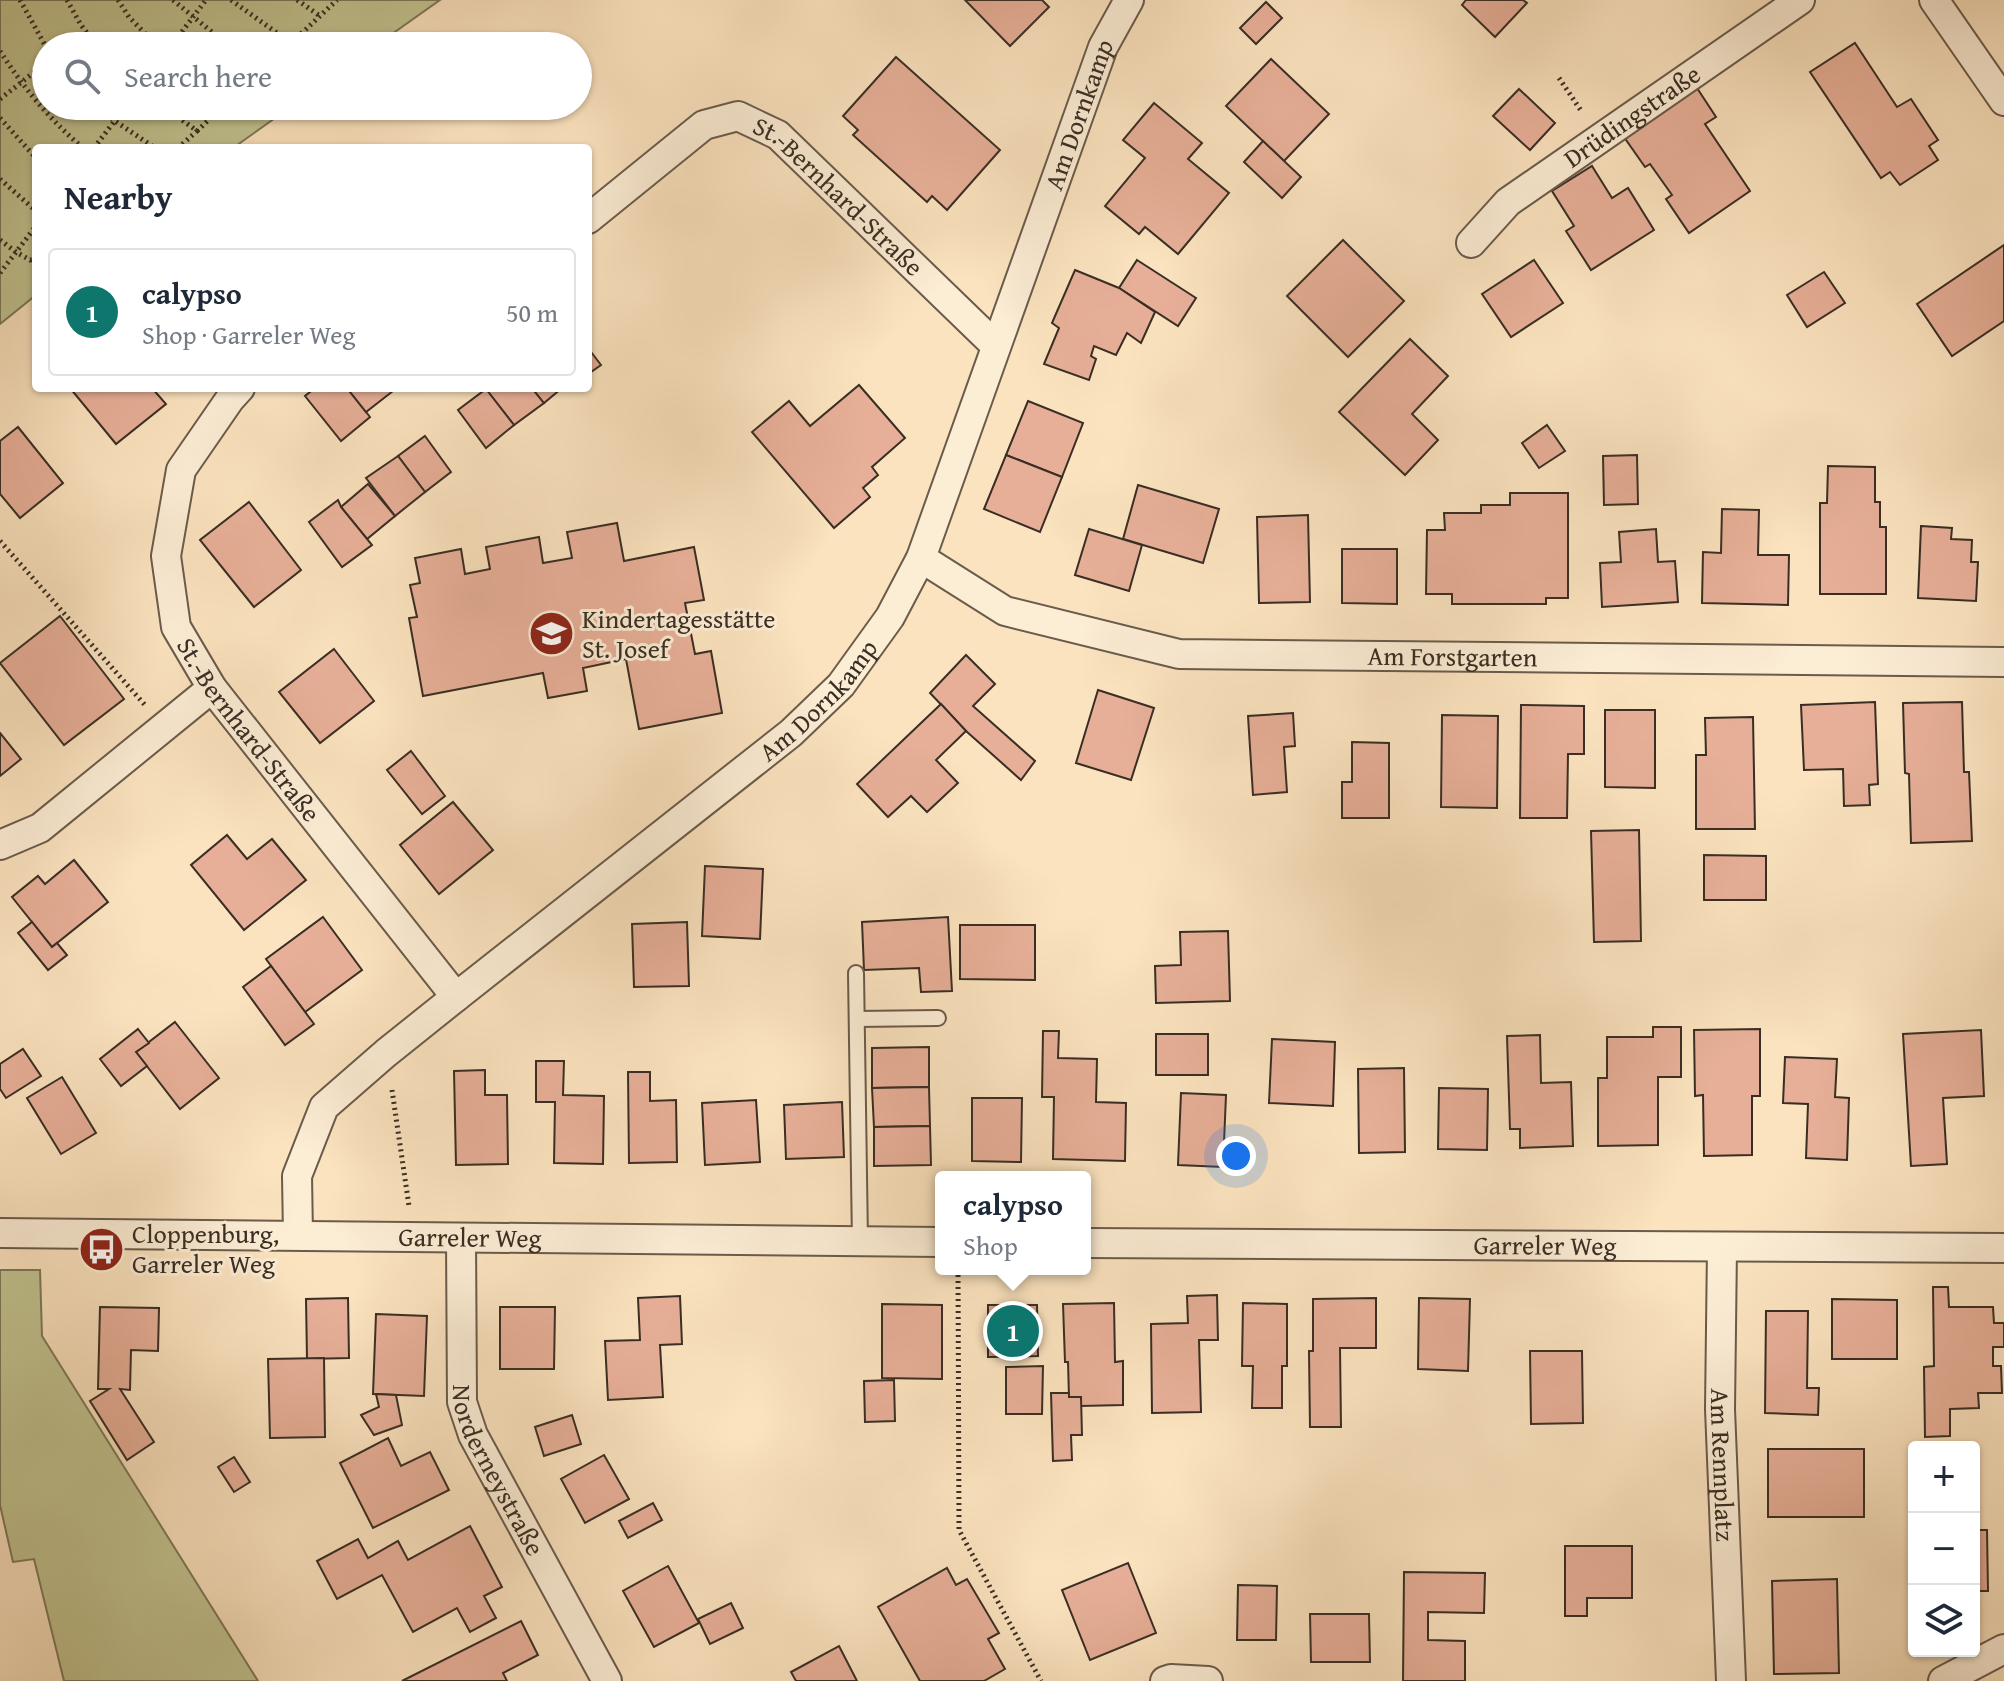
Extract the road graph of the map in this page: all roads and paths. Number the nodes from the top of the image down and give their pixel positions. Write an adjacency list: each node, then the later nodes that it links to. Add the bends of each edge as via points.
1 (20, 0): 14 (path)
2 (67, 0): 15 (path)
3 (118, 0): 16 (path)
4 (173, 0): 13 (path)
5 (206, 0): 13 (path)
6 (231, 0): 19 (path)
7 (297, 0): 12 (path)
8 (337, 0): 12 (path)
9 (1129, 0): 49 (street, Am Dornkamp, via 1103,47)
10 (1800, 0): 34 (street, Drüdingstraße)
11 (1934, 0): 27 (street)
12 (320, 16): 20 (path)
13 (193, 17): 17 (path); 18 (path)
14 (38, 32)
15 (86, 32)
16 (143, 32)
17 (182, 32)
18 (212, 32)
19 (272, 32)
20 (303, 32)
21 (0, 51): 24 (path)
22 (32, 74): 24 (path)
23 (1559, 78): 34 (path)
24 (21, 83): 25 (path); 26 (path)
25 (32, 96)
26 (0, 99)
27 (2004, 101)
28 (0, 118): 39 (path)
29 (54, 120): 35 (path)
30 (182, 120): 33 (path)
31 (208, 120): 33 (path)
32 (115, 121): 36 (path); 37 (path)
33 (197, 131): 38 (path)
34 (1600, 139): 45 (street, Drüdingstraße, via 1508,202)
35 (79, 144)
36 (97, 144)
37 (149, 144)
38 (182, 144)
39 (32, 154)
40 (0, 179): 41 (path)
41 (32, 207)
42 (592, 216): 49 (street, St.-Bernhard-Straße, via 704,125 738,116 778,135)
43 (32, 231): 46 (path)
44 (0, 240): 46 (path)
45 (1471, 243)
46 (16, 252): 47 (path); 48 (path)
47 (32, 260)
48 (0, 273)
49 (996, 346): 52 (street, Am Dornkamp)
50 (236, 392): 54 (street, St.-Bernhard-Straße, via 181,470 166,556 176,627)
51 (0, 541): 55 (path)
52 (921, 558): 53 (street, Am Forstgarten, via 1005,611 1179,654); 58 (street, Am Dornkamp, via 890,617 841,685 791,733)
53 (2004, 662)
54 (212, 688): 55 (street); 58 (street, St.-Bernhard-Straße)
55 (164, 727): 56 (street, via 40,828)
56 (0, 845)
57 (856, 973): 60 (lane)
58 (456, 997): 61 (street, Am Dornkamp)
59 (938, 1018): 60 (lane)
60 (857, 1019): 66 (lane)
61 (386, 1053): 63 (street, Am Dornkamp, via 324,1107 297,1176); 64 (path)
62 (0, 1233): 63 (street, Garreler Weg)
63 (298, 1235): 64 (street, Garreler Weg)
64 (414, 1237): 65 (street, Garreler Weg)
65 (461, 1238): 66 (street, Garreler Weg); 73 (street, Norderneystraße, via 462,1402 473,1435)
66 (860, 1242): 67 (street, Garreler Weg)
67 (935, 1242)
68 (1091, 1243): 69 (street, Garreler Weg)
69 (1722, 1247): 70 (street, Garreler Weg); 77 (street, Am Rennplatz, via 1720,1409)
70 (2004, 1248)
71 (958, 1275): 74 (path, via 959,1530)
72 (2004, 1649): 78 (street)
73 (607, 1681)
74 (1041, 1681)
75 (1165, 1681): 76 (street)
76 (1208, 1681)
77 (1731, 1681)
78 (1943, 1681)

